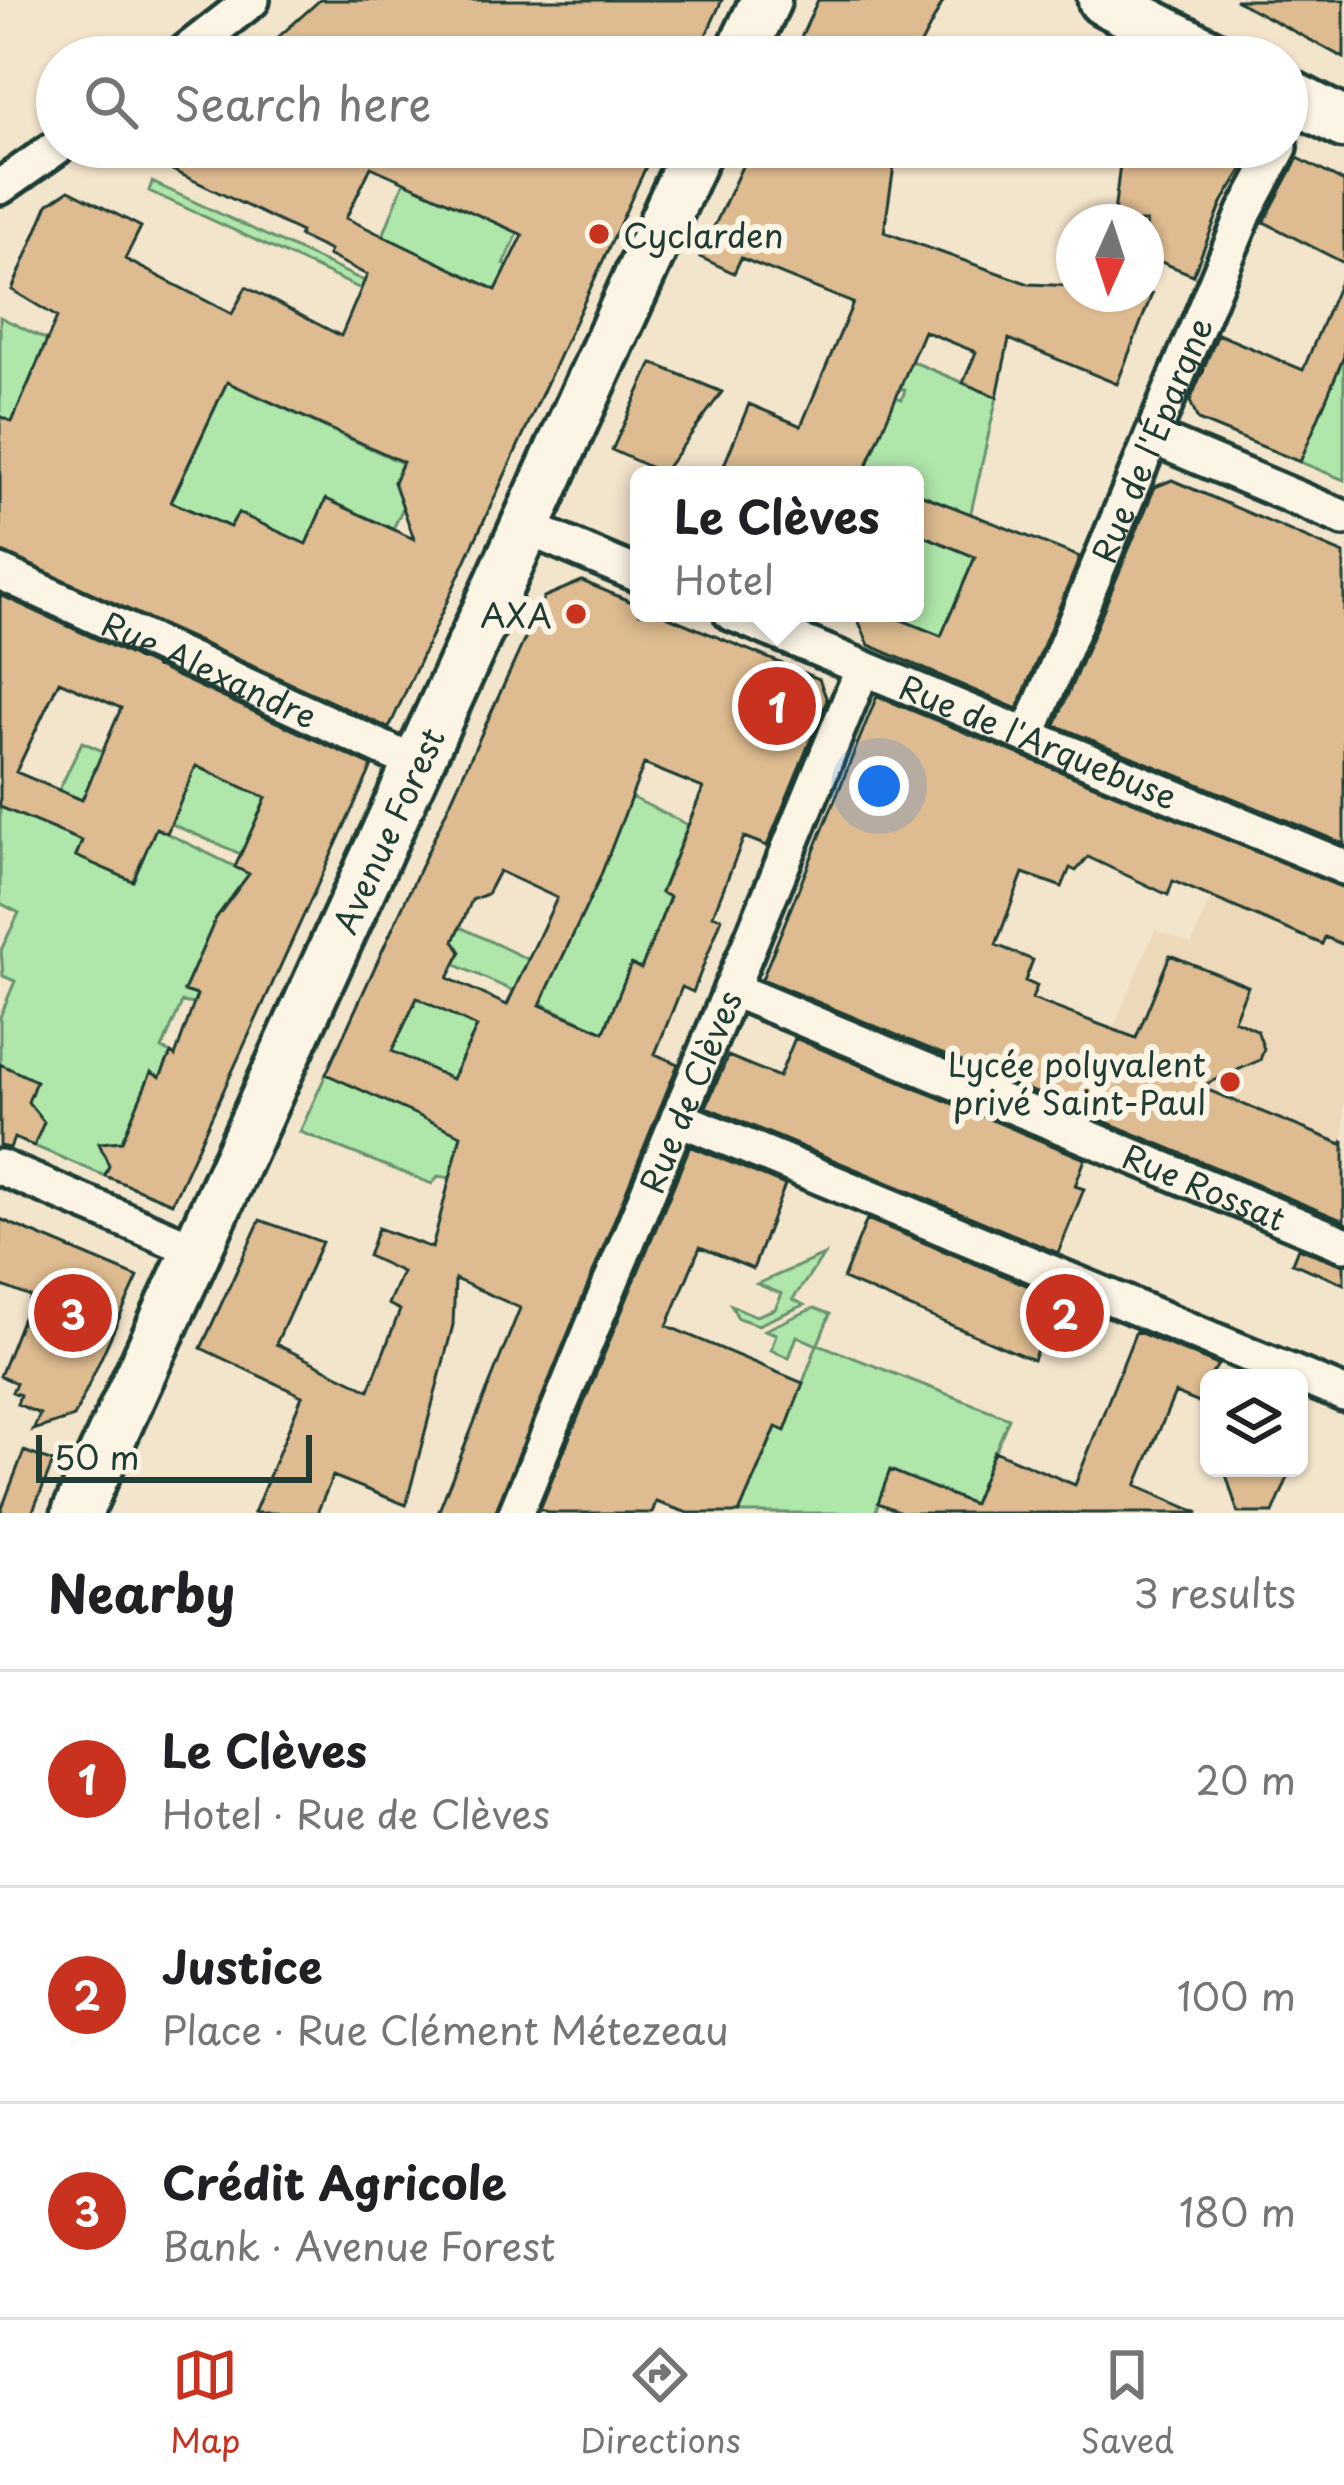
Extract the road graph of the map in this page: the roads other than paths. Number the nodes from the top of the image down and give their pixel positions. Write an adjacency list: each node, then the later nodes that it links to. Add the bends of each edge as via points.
1 (251, 0): 4 (street)
2 (766, 0): 5 (main road)
3 (1103, 0): 6 (main road)
4 (205, 36)
5 (749, 36)
6 (1174, 36)
7 (36, 162): 10 (street)
8 (688, 168): 13 (main road, Avenue Forest)
9 (1269, 168): 11 (street, Rue de l'Épargne)
10 (0, 187)
11 (1152, 437): 12 (street); 18 (street, Rue de l'Épargne)
12 (1344, 518)
13 (523, 526): 14 (street); 19 (main road, Avenue Forest)
14 (630, 571)
15 (0, 572): 19 (street, Rue Alexandre)
16 (753, 622): 17 (street, Rue de l'Arquebuse)
17 (863, 668): 18 (street, Rue de l'Arquebuse); 21 (street, Rue de Clèves)
18 (1028, 736): 20 (street, Rue de l'Arquebuse)
19 (419, 765): 25 (main road, Avenue Forest)
20 (1344, 867)
21 (731, 988): 22 (street, Rue de Clèves); 24 (street, Rue Rossat)
22 (678, 1118): 26 (street); 28 (street, Rue de Clèves)
23 (0, 1167): 25 (street)
24 (1344, 1244)
25 (196, 1250): 27 (main road, Avenue Forest)
26 (1344, 1394)
27 (77, 1513)
28 (516, 1513)

